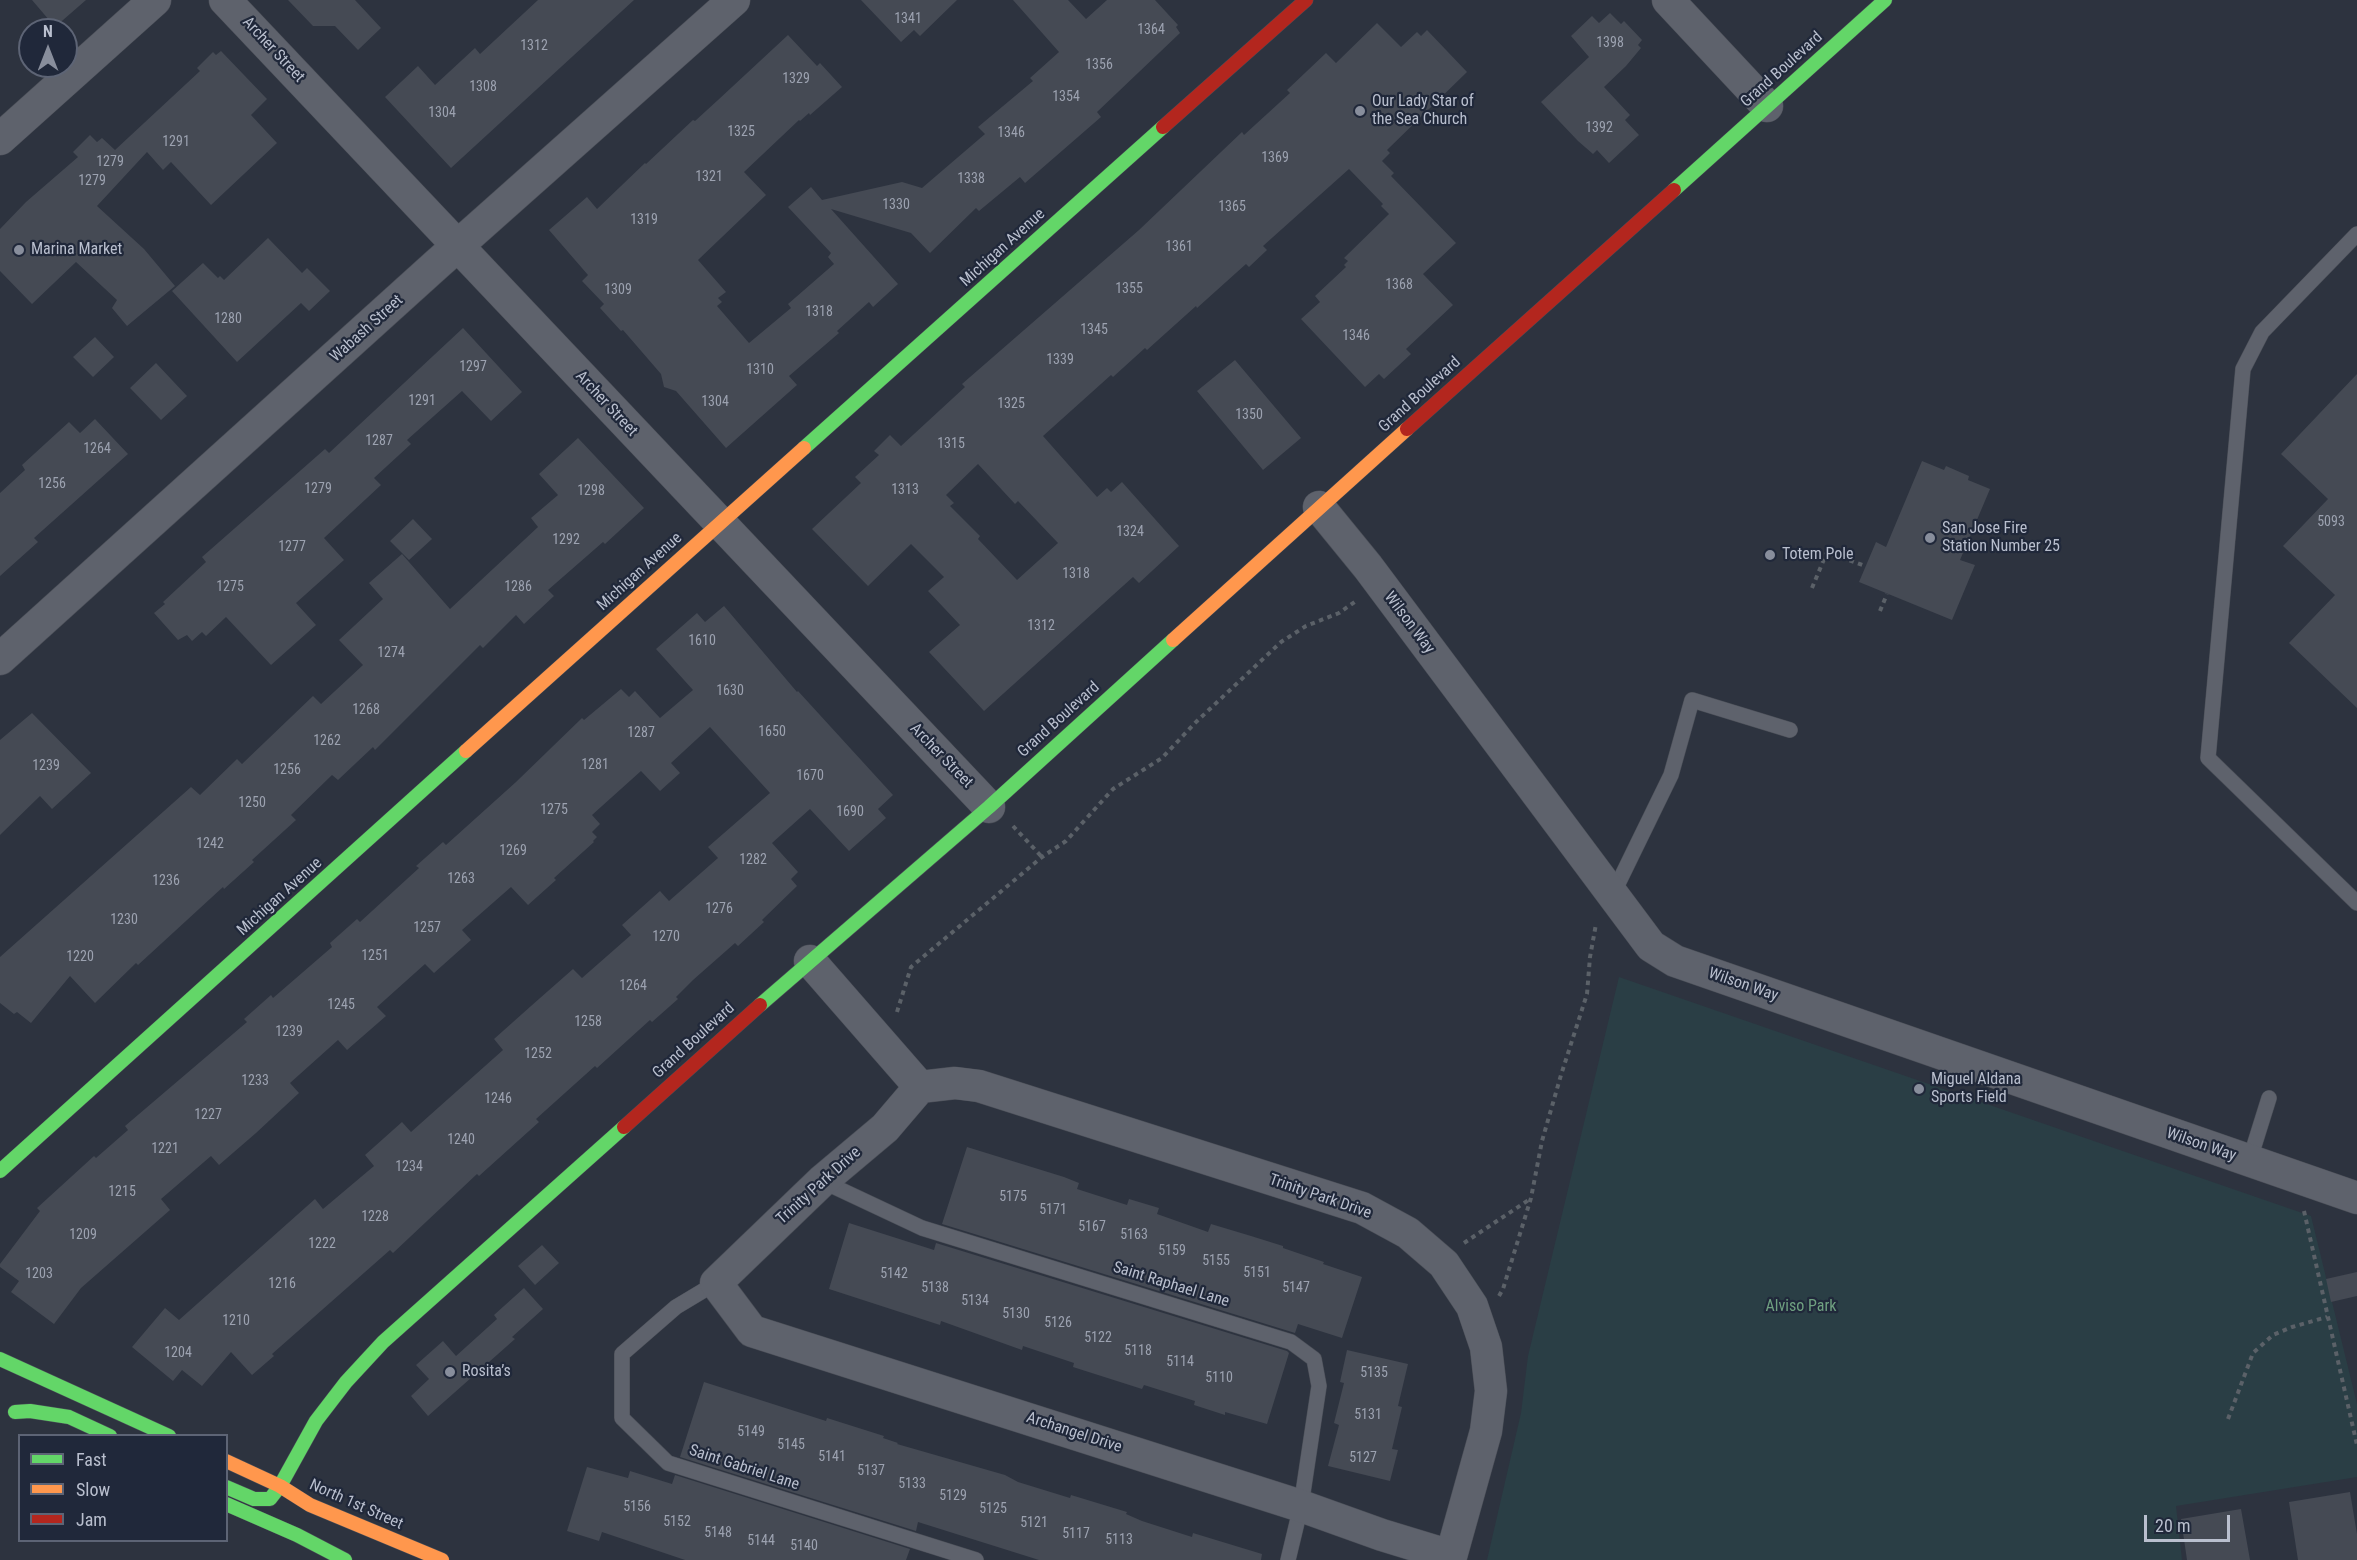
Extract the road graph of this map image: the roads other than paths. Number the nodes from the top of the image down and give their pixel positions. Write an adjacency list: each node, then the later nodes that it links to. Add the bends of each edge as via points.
1 (155, 0): 8 (street)
2 (225, 0): 10 (street, Archer Street)
3 (734, 0): 10 (street, Wabash Street)
4 (1306, 0): 12 (street, Michigan Avenue)
5 (1668, 0): 7 (street)
6 (1885, 0): 7 (street, Grand Boulevard)
7 (1767, 106): 11 (street, Grand Boulevard)
8 (0, 139)
9 (2357, 234): 17 (lane, via 2262,332 2243,369 2208,758)
10 (458, 246): 12 (street, Archer Street); 13 (street, Wabash Street)
11 (1319, 507): 15 (street, Grand Boulevard); 16 (street, Wilson Way, via 1368,567)
12 (719, 523): 15 (street, Archer Street); 22 (street, Michigan Avenue)
13 (0, 659)
14 (1790, 730): 16 (lane, via 1692,700 1671,775)
15 (998, 814): 18 (street, Grand Boulevard)
16 (1612, 896): 21 (street, Wilson Way, via 1651,946 1676,962)
17 (2357, 903)
18 (810, 961): 19 (street); 33 (street, Grand Boulevard, via 382,1342 316,1421)
19 (920, 1087): 23 (street, Trinity Park Drive, via 885,1128); 37 (street, Trinity Park Drive, via 955,1083 979,1086 1362,1208 1408,1233 1444,1264 1472,1306 1486,1347 1491,1390 1486,1431)
20 (2269, 1098): 21 (lane)
21 (2249, 1162): 24 (street, Wilson Way)
22 (0, 1171)
23 (822, 1181): 25 (street, Trinity Park Drive); 36 (lane, Saint Raphael Lane, via 922,1228 1291,1342 1314,1359 1319,1386)
24 (2357, 1198)
25 (716, 1284): 36 (street, Archangel Drive, via 752,1331); 40 (lane, Saint Gabriel Lane, via 676,1307 622,1354 622,1418 668,1463)
26 (0, 1359): 31 (street)
27 (0, 1406): 28 (street)
28 (15, 1413): 29 (street); 30 (street, via 30,1411 69,1417)
29 (47, 1426)
30 (106, 1434)
31 (165, 1434)
32 (228, 1462): 33 (street, North 1st Street)
33 (280, 1486): 34 (street, via 270,1498 254,1498); 39 (street, North 1st Street, via 310,1505)
34 (228, 1488)
35 (228, 1505): 38 (street)
36 (1301, 1506): 37 (street, Archangel Drive); 41 (lane, Saint Raphael Lane)
37 (1450, 1558)
38 (345, 1560)
39 (441, 1560)
40 (976, 1560)
41 (1288, 1560)

